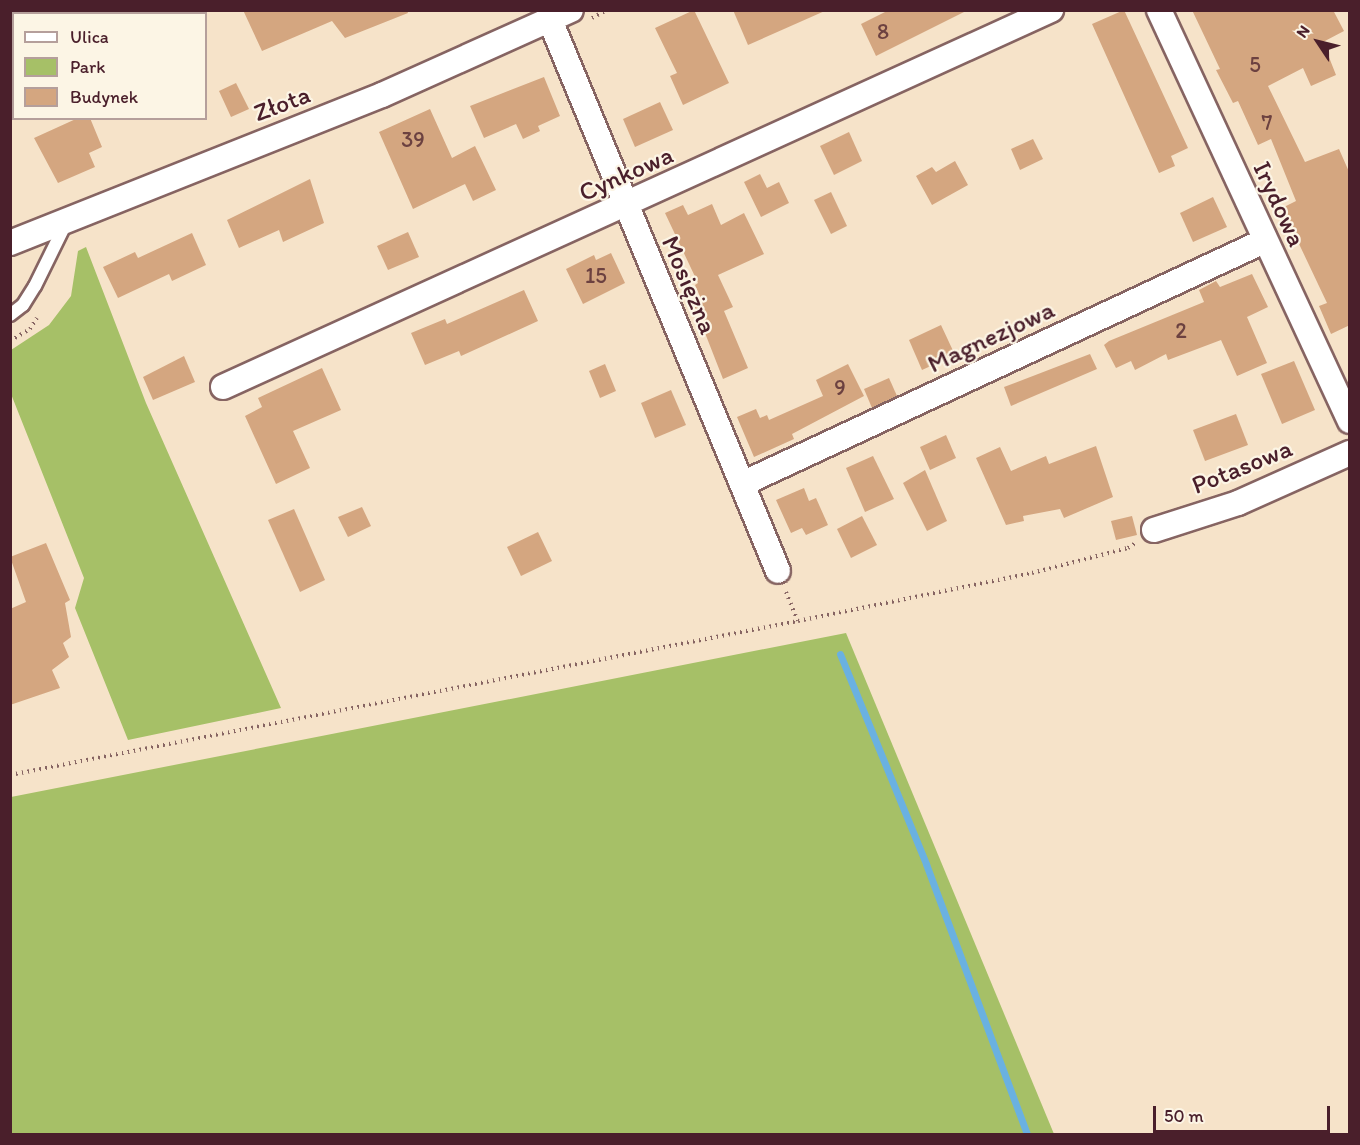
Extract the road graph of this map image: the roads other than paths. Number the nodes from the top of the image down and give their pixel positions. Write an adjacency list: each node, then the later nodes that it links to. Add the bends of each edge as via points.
1 (1051, 10): 4 (street, Cynkowa)
2 (1159, 10): 6 (street, Irydowa)
3 (560, 15): 4 (street, Mosiężna); 5 (street, Złota, via 382,95)
4 (624, 206): 9 (street, Cynkowa); 12 (street, Mosiężna)
5 (69, 219): 7 (street, Złota); 8 (lane, via 35,286 23,305)
6 (1264, 241): 10 (street, Irydowa); 12 (street, Magnezjowa)
7 (10, 243)
8 (10, 315)
9 (223, 387)
10 (1350, 421)
11 (1350, 453): 13 (street, Potasowa, via 1238,503)
12 (742, 484): 14 (street, Mosiężna)
13 (1154, 530)
14 (778, 572)

